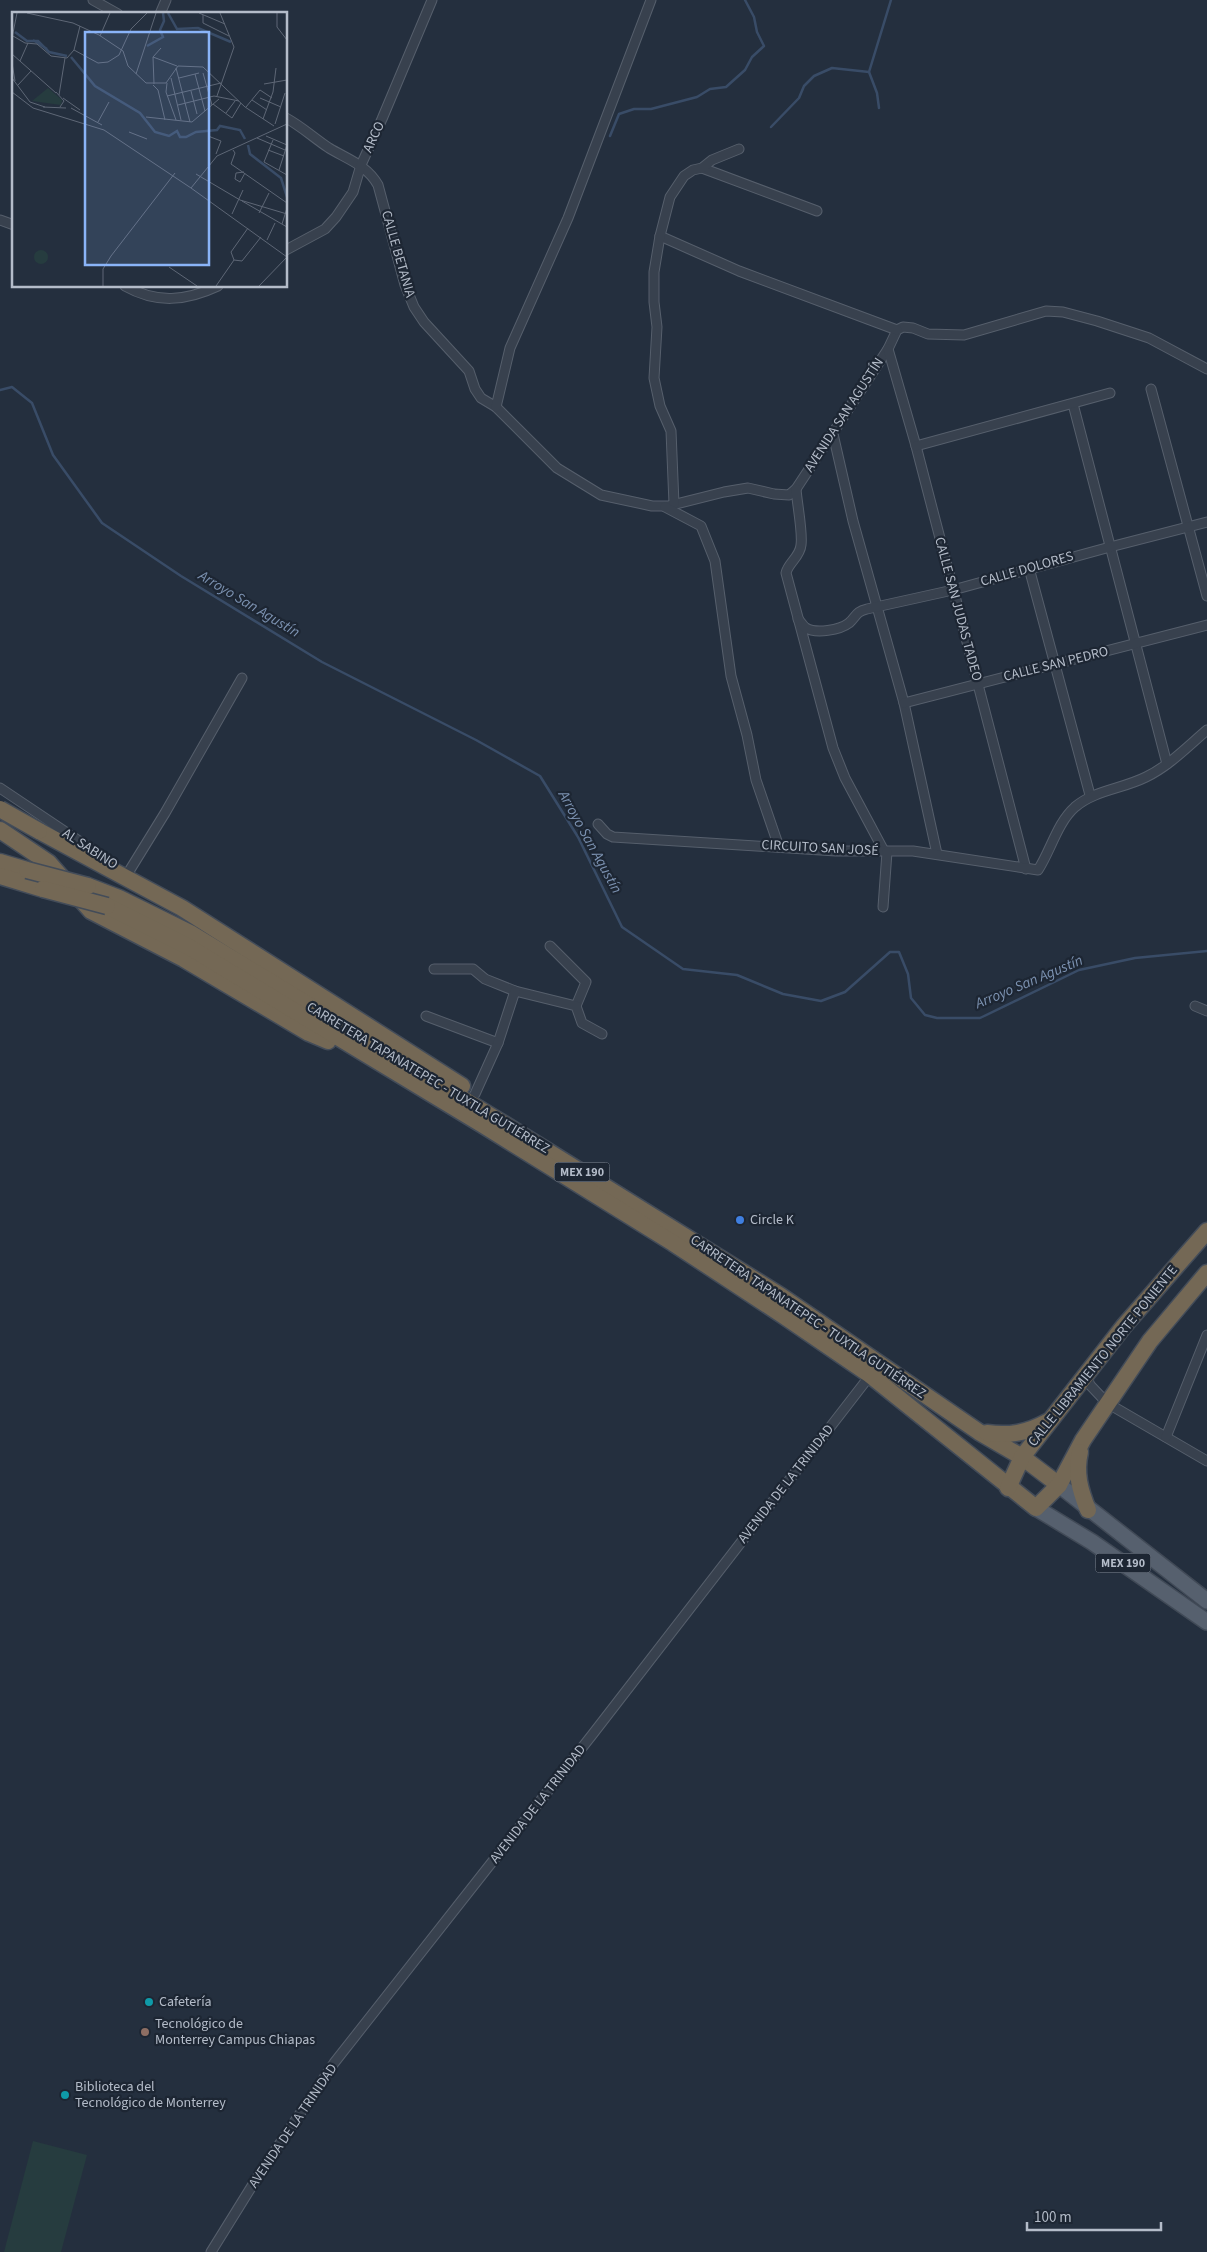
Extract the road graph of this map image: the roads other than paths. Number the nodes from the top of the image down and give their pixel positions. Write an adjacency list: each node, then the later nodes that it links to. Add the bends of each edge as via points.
1 (93, 0): 5 (street)
2 (166, 0): 6 (street)
3 (432, 0): 9 (street, ARCO)
4 (652, 0): 24 (street, via 568,218 510,348)
5 (114, 12)
6 (161, 12)
7 (288, 119): 9 (street, CALLE BETANIA)
8 (739, 150): 10 (street, via 712,160)
9 (361, 165): 15 (street, ARCO, via 353,192 336,217 325,229); 24 (street, CALLE BETANIA, via 378,185 414,307 469,371 481,398)
10 (702, 168): 11 (street); 14 (street, via 693,170 675,186)
11 (817, 211)
12 (0, 220): 13 (street)
13 (12, 225)
14 (660, 236): 18 (street, via 739,271); 28 (street, via 654,272 657,327 654,378 660,406 671,431)
15 (288, 249)
16 (128, 288): 17 (street, via 172,300 199,295)
17 (214, 288)
18 (897, 330): 19 (street, AVENIDA SAN AGUSTÍN); 20 (street, via 913,328 928,334 964,335 1046,311 1063,312 1149,338)
19 (888, 349): 25 (street, AVENIDA SAN AGUSTÍN); 26 (street, CALLE SAN JUDAS TADEO)
20 (1207, 369)
21 (1151, 389): 30 (street)
22 (1110, 393): 23 (street)
23 (1073, 404): 26 (street); 31 (street)
24 (496, 407): 28 (street, via 557,468 600,495 640,505)
25 (833, 434): 27 (street, AVENIDA SAN AGUSTÍN); 35 (street)
26 (916, 446): 33 (street, CALLE SAN JUDAS TADEO)
27 (796, 489): 28 (street, via 789,495 748,488); 36 (street, via 802,545 786,573)
28 (669, 506): 50 (street, via 701,526 715,561 731,676 748,735 756,780)
29 (1207, 522): 30 (street, CALLE DOLORES)
30 (1190, 527): 31 (street, CALLE DOLORES); 34 (street)
31 (1110, 547): 32 (street, CALLE DOLORES); 38 (street)
32 (1030, 568): 33 (street, CALLE DOLORES); 39 (street)
33 (953, 590): 35 (street, CALLE DOLORES); 41 (street, CALLE SAN JUDAS TADEO)
34 (1207, 596)
35 (877, 608): 36 (street, CALLE DOLORES, via 857,612 848,624 830,630 806,628); 42 (street)
36 (798, 619): 51 (street, via 839,763)
37 (1207, 625): 38 (street, CALLE SAN PEDRO)
38 (1134, 645): 39 (street, CALLE SAN PEDRO); 44 (street)
39 (1055, 664): 41 (street, CALLE SAN PEDRO); 46 (street)
40 (242, 678): 56 (street)
41 (978, 684): 42 (street, CALLE SAN PEDRO); 55 (street, CALLE SAN JUDAS TADEO)
42 (904, 704): 52 (street)
43 (1207, 730): 44 (street)
44 (1167, 764): 46 (street, via 1129,785)
45 (0, 788): 56 (street, AL SABINO)
46 (1090, 796): 55 (street, CIRCUITO SAN JOSÉ, via 1064,820 1038,870)
47 (0, 807): 54 (highway); 59 (highway, MEX 190, bridge)
48 (598, 824): 50 (street, CIRCUITO SAN JOSÉ, via 606,834 614,837)
49 (0, 830): 54 (highway)
50 (779, 846): 51 (street, CIRCUITO SAN JOSÉ)
51 (886, 851): 52 (street, CIRCUITO SAN JOSÉ); 58 (street)
52 (938, 854): 55 (street, CIRCUITO SAN JOSÉ)
53 (0, 862): 71 (highway, CARRETERA TAPANATEPEC - TUXTLA GUTIÉRREZ / MEX 190, bridge, via 88,886 192,934)
54 (50, 863): 69 (highway, via 91,911 184,959 309,1033)
55 (1026, 869)
56 (128, 873): 59 (street, AL SABINO)
57 (0, 876): 69 (highway, CARRETERA TAPANATEPEC - TUXTLA GUTIÉRREZ / MEX 190, bridge, via 107,906 189,947)
58 (883, 907)
59 (182, 908): 70 (highway, MEX 190)
60 (550, 946): 63 (street, via 586,982)
61 (434, 969): 62 (street, via 473,969 486,979)
62 (515, 991): 63 (street); 68 (street)
63 (576, 1006): 67 (street, via 582,1023)
64 (1195, 1006): 65 (street)
65 (1207, 1011)
66 (426, 1016): 68 (street)
67 (602, 1034)
68 (498, 1043): 70 (street)
69 (380, 1063): 75 (highway, CARRETERA TAPANATEPEC - TUXTLA GUTIÉRREZ / MEX 190)
70 (475, 1094): 71 (highway, MEX 190)
71 (491, 1116): 75 (highway, CARRETERA TAPANATEPEC - TUXTLA GUTIÉRREZ / MEX 190, via 781,1296)
72 (1207, 1231): 76 (highway, CALLE LIBRAMIENTO NORTE PONIENTE)
73 (1207, 1272): 77 (highway, CALLE LIBRAMIENTO NORTE PONIENTE, via 1150,1341)
74 (1207, 1335): 80 (street)
75 (874, 1370): 79 (highway, CARRETERA TAPANATEPEC - TUXTLA GUTIÉRREZ / MEX 190); 85 (highway, CARRETERA TAPANATEPEC - TUXTLA GUTIÉRREZ / MEX 190); 90 (street, AVENIDA DE LA TRINIDAD, via 334,2063)
76 (1086, 1375): 77 (street, via 1090,1385); 78 (highway, CALLE LIBRAMIENTO NORTE PONIENTE)
77 (1107, 1403): 80 (street); 81 (highway, CALLE LIBRAMIENTO NORTE PONIENTE)
78 (1053, 1418): 79 (highway, via 1030,1431 1005,1436); 82 (highway, CALLE LIBRAMIENTO NORTE PONIENTE)
79 (979, 1432): 82 (highway, CARRETERA TAPANATEPEC - TUXTLA GUTIÉRREZ / MEX 190)
80 (1166, 1437): 83 (street)
81 (1083, 1440): 84 (highway, CALLE LIBRAMIENTO NORTE PONIENTE); 87 (highway, via 1077,1463 1079,1487)
82 (1022, 1457): 84 (highway, CARRETERA TAPANATEPEC - TUXTLA GUTIÉRREZ / MEX 190); 85 (highway, CALLE LIBRAMIENTO NORTE PONIENTE)
83 (1207, 1461)
84 (1059, 1485): 86 (highway, CALLE LIBRAMIENTO NORTE PONIENTE); 87 (main road, MEX 190)
85 (1008, 1488): 86 (highway, CARRETERA TAPANATEPEC - TUXTLA GUTIÉRREZ / MEX 190)
86 (1036, 1508): 89 (main road, MEX 190, via 1092,1542)
87 (1088, 1510): 88 (main road, MEX 190)
88 (1207, 1601)
89 (1207, 1622)
90 (211, 2252)

